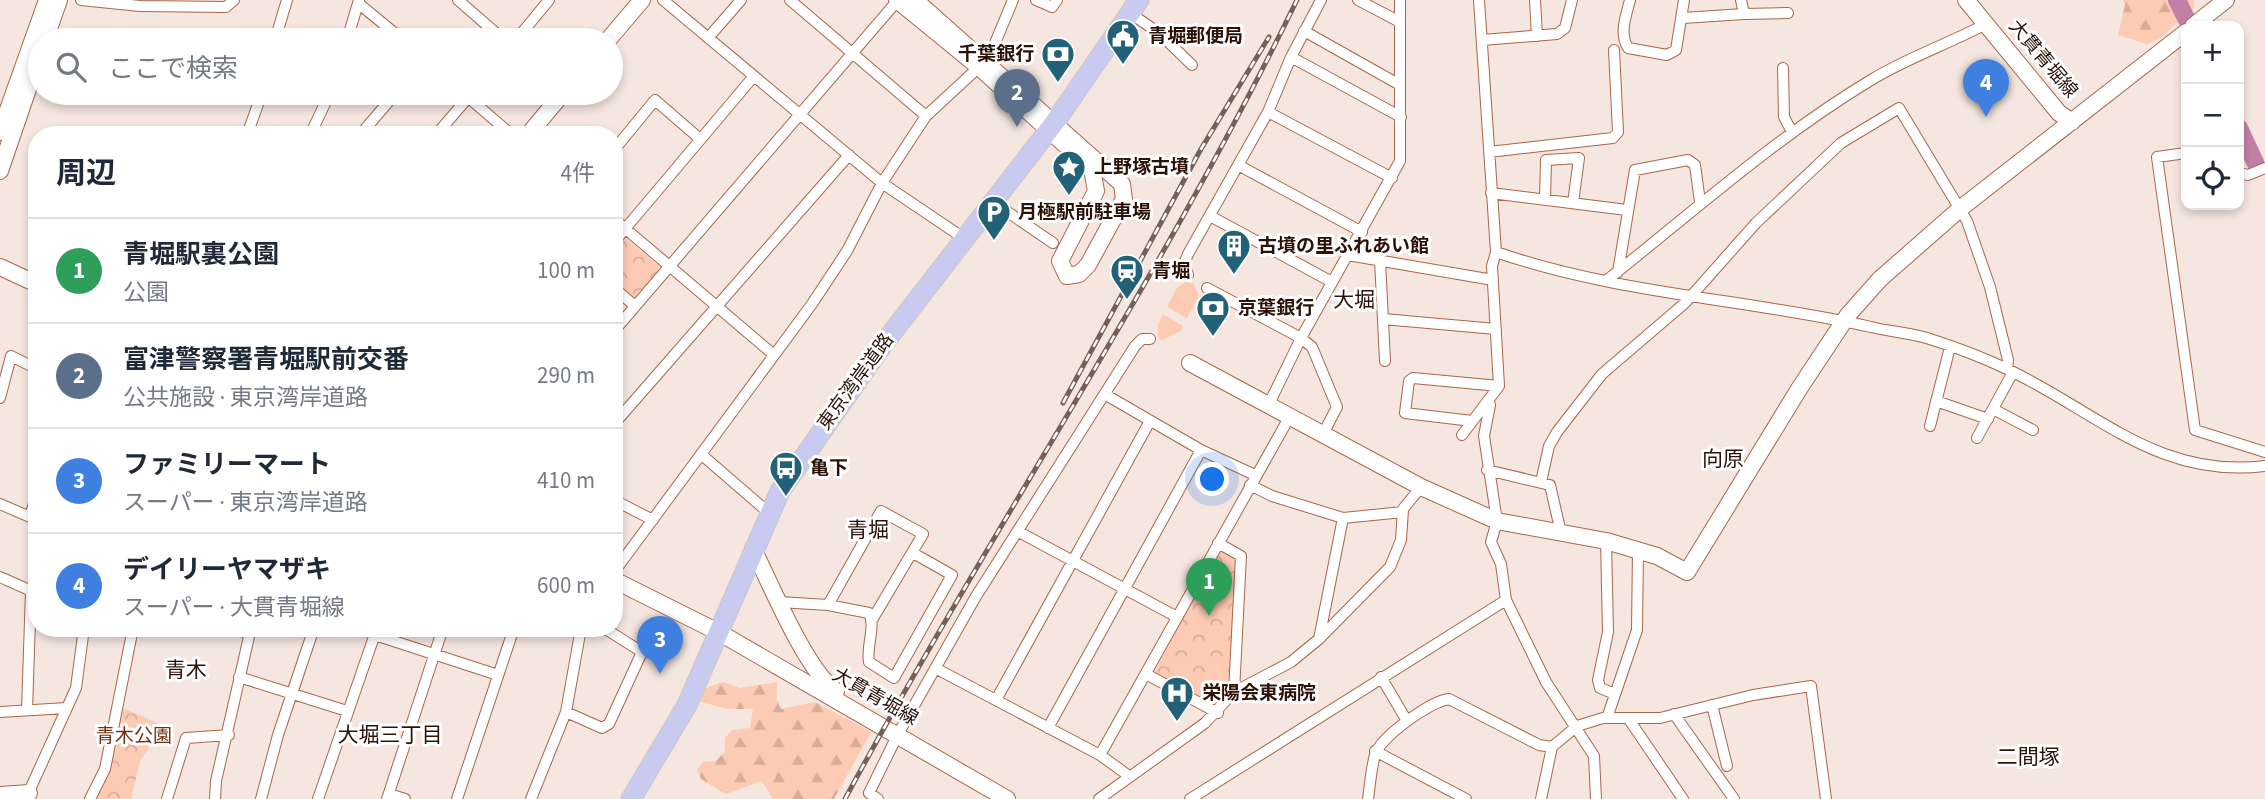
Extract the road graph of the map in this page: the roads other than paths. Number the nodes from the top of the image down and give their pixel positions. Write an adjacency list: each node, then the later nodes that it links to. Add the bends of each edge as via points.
1 (47, 0): 37 (street)
2 (59, 0): 38 (street)
3 (80, 0): 4 (street, via 226,7)
4 (234, 0)
5 (287, 0): 39 (street)
6 (549, 0): 43 (street)
7 (642, 0): 44 (street)
8 (663, 0): 48 (street)
9 (741, 0): 48 (street)
10 (790, 0): 52 (street)
11 (898, 0): 52 (street); 54 (street)
12 (915, 0): 54 (street)
13 (1013, 0): 54 (street, via 993,48)
14 (1036, 0): 15 (street, via 1052,7)
15 (1057, 0)
16 (1321, 0): 45 (street)
17 (1358, 0): 35 (street)
18 (1400, 0): 35 (street)
19 (1479, 0): 49 (street)
20 (1535, 0): 46 (street)
21 (1572, 0): 46 (street, via 1565,28 1557,34)
22 (1630, 0): 33 (street, via 1623,28 1628,48 1667,55 1676,50)
23 (1684, 0): 33 (street)
24 (1741, 0): 32 (street)
25 (1966, 0): 36 (street, 大貫青堀線)
26 (1980, 0): 70 (street, 大貫青堀線, via 2068,106)
27 (2226, 0): 34 (street)
28 (358, 1): 40 (street); 41 (street)
29 (463, 2): 42 (street)
30 (1135, 7): 55 (street); 77 (highway, 東京湾岸道路)
31 (1788, 13): 32 (street)
32 (1744, 14): 33 (street)
33 (1683, 18)
34 (2199, 21)
35 (1400, 22): 58 (street)
36 (1986, 24): 70 (street, 大貫青堀線, via 2059,113); 79 (street, via 1874,78)
37 (37, 28)
38 (49, 28)
39 (279, 28)
40 (350, 28)
41 (389, 28)
42 (492, 28)
43 (526, 28)
44 (618, 28)
45 (1304, 31): 53 (street); 58 (street)
46 (1537, 36): 49 (street)
47 (2181, 36): 70 (street)
48 (708, 38): 57 (street)
49 (1482, 40): 82 (street)
50 (1614, 50): 82 (street, via 1618,132 1613,138)
51 (28, 53): 78 (street)
52 (852, 54): 67 (street); 68 (street)
53 (1291, 57): 66 (street); 69 (street)
54 (981, 63): 68 (street); 77 (street)
55 (1192, 65)
56 (1783, 68): 79 (street, via 1784,117)
57 (754, 76): 67 (street); 81 (street)
58 (1400, 85): 69 (street)
59 (28, 89): 87 (street)
60 (258, 105): 71 (street)
61 (324, 105): 72 (street)
62 (386, 105): 73 (street)
63 (459, 105): 74 (street)
64 (480, 105): 75 (street)
65 (553, 105): 76 (street)
66 (1268, 112): 85 (street); 89 (street)
67 (801, 114): 84 (street); 108 (street)
68 (926, 116): 90 (street)
69 (1401, 117): 89 (street, via 1400,161)
70 (2072, 121): 96 (street)
71 (250, 126)
72 (314, 126)
73 (368, 126)
74 (443, 126)
75 (502, 126)
76 (536, 126)
77 (1051, 126): 77 (street, via 1101,162 1125,191 1088,265 1072,276 1063,272 1060,261 1096,191 1095,179 1092,169); 93 (highway, 東京湾岸道路)
78 (0, 132)
79 (1792, 132): 94 (street)
80 (623, 139): 81 (street, via 655,100)
81 (700, 139): 99 (street)
82 (1489, 152): 91 (street)
83 (2181, 154): 149 (street, via 2157,157 2195,430)
84 (849, 155): 90 (street); 119 (street)
85 (1238, 165): 98 (street); 101 (street)
86 (2265, 168): 88 (street)
87 (0, 171)
88 (2244, 174)
89 (1392, 178): 101 (street)
90 (882, 183): 102 (street); 127 (street, via 847,251)
91 (1492, 192): 92 (street); 104 (street)
92 (1545, 200): 95 (street); 95 (street, via 1546,160 1578,158)
93 (993, 202): 102 (highway, 東京湾岸道路); 103 (street)
94 (1700, 202): 97 (street, via 1695,165 1688,160 1635,170); 109 (street)
95 (1573, 203): 97 (street)
96 (1961, 208): 116 (street, via 1899,108 1841,143 1756,223); 122 (street, via 1880,279); 131 (street, via 1990,287)
97 (1627, 210): 109 (street)
98 (1210, 216): 110 (street, via 1184,264); 114 (street)
99 (625, 229): 100 (street); 108 (street)
100 (623, 231)
101 (1362, 232): 105 (street)
102 (965, 239): 159 (highway, 東京湾岸道路, via 799,461)
103 (1053, 243)
104 (1496, 253): 112 (street); 113 (street, via 1547,270)
105 (1348, 255): 106 (street); 114 (street)
106 (1380, 260): 112 (street); 120 (street)
107 (0, 267): 111 (street)
108 (670, 267): 118 (street); 119 (street)
109 (1618, 271): 113 (street)
110 (1188, 275)
111 (28, 280)
112 (1493, 280): 123 (street)
113 (1607, 281): 116 (street)
114 (1332, 282): 124 (street)
115 (1207, 288): 124 (street)
116 (1689, 295): 122 (street); 154 (street, via 1602,374 1571,412 1549,446)
117 (623, 296): 118 (street)
118 (635, 306): 121 (street)
119 (714, 306): 127 (street); 138 (street)
120 (1383, 319): 123 (street); 128 (street)
121 (623, 320)
122 (1844, 321): 126 (street); 169 (street, via 1687,572)
123 (1496, 329): 132 (street)
124 (1301, 338): 137 (street); 145 (street, via 1311,347 1337,407)
125 (1150, 339): 133 (street, via 1135,346)
126 (1950, 346): 131 (street); 136 (street)
127 (774, 355): 150 (street)
128 (1385, 361)
129 (1190, 363): 137 (street)
130 (28, 364): 134 (street, via 11,356)
131 (2010, 371): 139 (street); 151 (street, via 2167,457 2206,466)
132 (1499, 386): 135 (street); 142 (street, via 1409,381 1405,413)
133 (1105, 395): 141 (street); 164 (street)
134 (0, 398)
135 (1491, 401): 142 (street); 152 (street, via 1484,436)
136 (1936, 401): 139 (street); 143 (street)
137 (1269, 404): 140 (street)
138 (623, 413)
139 (1990, 414): 144 (street); 147 (street)
140 (1290, 416): 145 (street); 153 (street)
141 (1150, 421): 148 (street); 172 (street)
142 (1472, 421): 146 (street)
143 (1930, 426)
144 (2033, 430)
145 (1324, 434): 155 (street)
146 (1462, 435)
147 (1977, 438)
148 (1201, 450): 153 (street); 176 (street)
149 (2265, 452)
150 (702, 455): 159 (street); 162 (street)
151 (2265, 466)
152 (1487, 470): 154 (street); 163 (street)
153 (1253, 480): 161 (street, via 1272,496); 167 (street)
154 (1541, 482): 165 (street, via 1550,485)
155 (1421, 487): 158 (street); 163 (street)
156 (0, 503): 160 (street)
157 (623, 505): 162 (street)
158 (1403, 512): 161 (street); 194 (street, via 1401,540 1390,566)
159 (769, 513): 168 (highway, 東京湾岸道路)
160 (28, 516)
161 (1343, 518): 194 (street)
162 (653, 520): 171 (street)
163 (1497, 521): 165 (street); 177 (street, via 1491,542 1501,564)
164 (1019, 532): 172 (street); 196 (street, via 975,598)
165 (1560, 533): 166 (street)
166 (1606, 541): 169 (street); 203 (street, via 1608,632 1598,680 1600,688)
167 (1219, 543): 180 (street); 201 (street, via 1241,556)
168 (754, 549): 178 (street); 182 (highway, 東京湾岸道路)
169 (1638, 549): 203 (street, via 1637,630)
170 (913, 553): 179 (street, via 923,534 881,511); 181 (street); 181 (street, via 952,575 894,678 869,662)
171 (623, 560)
172 (1073, 560): 176 (street); 204 (street)
173 (0, 577): 175 (street)
174 (623, 584): 182 (street, 大貫青堀線)
175 (28, 589)
176 (1126, 589): 180 (street); 217 (street)
177 (1506, 600): 200 (street); 216 (street, via 1546,682)
178 (779, 602): 179 (street); 218 (street, via 827,685)
179 (828, 605): 181 (street, via 863,610)
180 (1177, 617): 197 (street)
181 (872, 620)
182 (720, 633): 218 (street, 大貫青堀線); 236 (highway, 東京湾岸道路, via 687,705)
183 (31, 637): 207 (street)
184 (83, 637): 206 (street, via 76,688)
185 (131, 637): 228 (street, via 105,769)
186 (249, 637): 199 (street)
187 (311, 637): 202 (street)
188 (374, 637): 208 (street)
189 (389, 637): 195 (street)
190 (440, 637): 195 (street)
191 (511, 637): 198 (street)
192 (580, 637): 210 (street)
193 (618, 637): 210 (street, via 642,652 609,724 602,727)
194 (1319, 639): 201 (street, via 1291,662)
195 (433, 654): 198 (street); 227 (street)
196 (937, 669): 204 (street); 218 (street)
197 (1146, 674): 211 (street); 222 (street)
198 (498, 675): 234 (street)
199 (239, 677): 202 (street); 219 (street)
200 (1381, 677): 215 (street); 240 (street)
201 (1234, 692): 211 (street)
202 (292, 694): 208 (street); 231 (street)
203 (1615, 694): 213 (street)
204 (996, 700): 217 (street)
205 (1712, 705): 212 (street); 223 (street); 247 (street, via 1811,686)
206 (67, 708): 207 (street); 226 (street)
207 (27, 710): 209 (street)
208 (347, 711): 232 (street)
209 (0, 712)
210 (566, 712): 235 (street)
211 (1217, 713): 224 (street)
212 (1674, 714): 214 (street); 246 (street)
213 (1607, 718): 214 (street); 216 (street)
214 (1629, 718): 245 (street)
215 (1407, 721): 220 (street, via 1438,700 1449,699 1539,745); 221 (street)
216 (1577, 726): 220 (street); 244 (street, via 1594,755)
217 (1048, 728): 222 (street)
218 (891, 730): 237 (street, via 869,793); 238 (street, 大貫青堀線)
219 (229, 735): 229 (street, via 186,738); 230 (street)
220 (1552, 747): 243 (street)
221 (1375, 751): 241 (street); 242 (street)
222 (1100, 755): 224 (street)
223 (1727, 766)
224 (1129, 776): 239 (street)
225 (0, 795): 226 (street)
226 (28, 796)
227 (388, 797): 233 (street)
228 (90, 799)
229 (167, 799)
230 (215, 799)
231 (261, 799)
232 (318, 799)
233 (405, 799)
234 (457, 799)
235 (531, 799)
236 (631, 799)
237 (878, 799)
238 (1007, 799)
239 (1099, 799)
240 (1190, 799)
241 (1368, 799)
242 (1466, 799)
243 (1541, 799)
244 (1596, 799)
245 (1683, 799)
246 (1734, 799)
247 (1826, 799)

